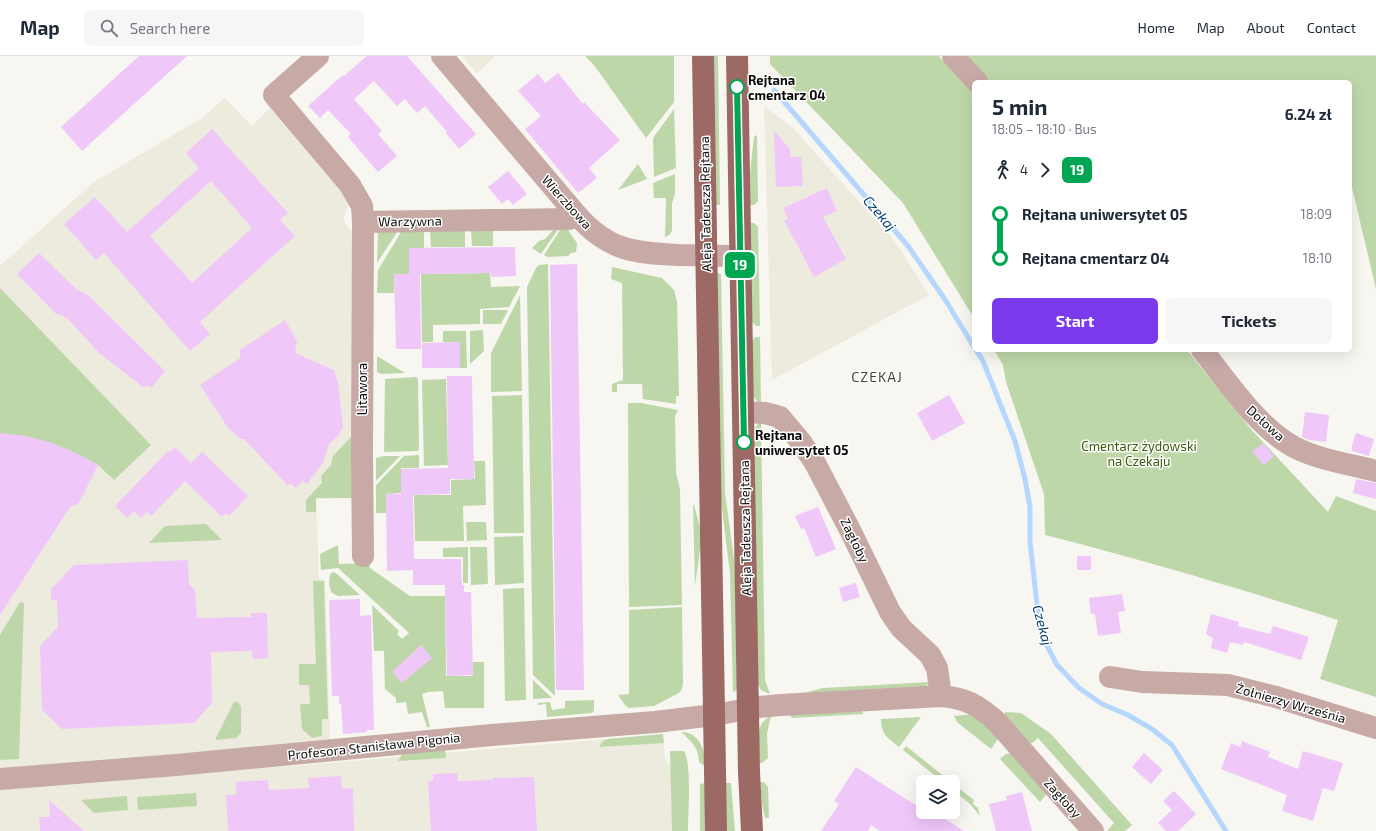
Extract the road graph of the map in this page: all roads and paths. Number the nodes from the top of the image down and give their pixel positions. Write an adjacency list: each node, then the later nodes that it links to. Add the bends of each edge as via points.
1 (318, 56): 8 (street, Warzywna, via 274,94 350,185 362,206)
2 (442, 56): 7 (street, Wierzbowa)
3 (703, 56): 9 (main road, Aleja Tadeusza Rejtana)
4 (737, 56): 10 (main road, Aleja Tadeusza Rejtana)
5 (953, 56): 6 (street)
6 (975, 80)
7 (576, 214): 8 (street, Warzywna, via 569,219); 9 (street, Wierzbowa, via 601,237 621,247 653,254)
8 (363, 222): 14 (street, Litawora)
9 (706, 256): 10 (street, Wierzbowa); 18 (main road, Aleja Tadeusza Rejtana)
10 (740, 256): 12 (main road, Aleja Tadeusza Rejtana)
11 (1204, 352): 13 (street, Dołowa, via 1247,407 1281,439 1311,454)
12 (743, 412): 16 (street, Zagłoby, via 780,417 801,442 815,463 890,612 901,628 930,656 936,668); 17 (main road, Aleja Tadeusza Rejtana)
13 (1376, 471)
14 (363, 556)
15 (1110, 677): 19 (street, Żołnierzy Września, via 1142,682 1228,685)
16 (941, 696): 17 (street, Zagłoby); 23 (street, Zagłoby, via 960,698 989,714)
17 (748, 709): 18 (street, Profesora Stanisława Pigonia); 22 (main road, Aleja Tadeusza Rejtana)
18 (714, 715): 20 (street, Profesora Stanisława Pigonia); 21 (main road, Aleja Tadeusza Rejtana)
19 (1376, 728)
20 (0, 779)
21 (716, 831)
22 (752, 831)
23 (1093, 831)

